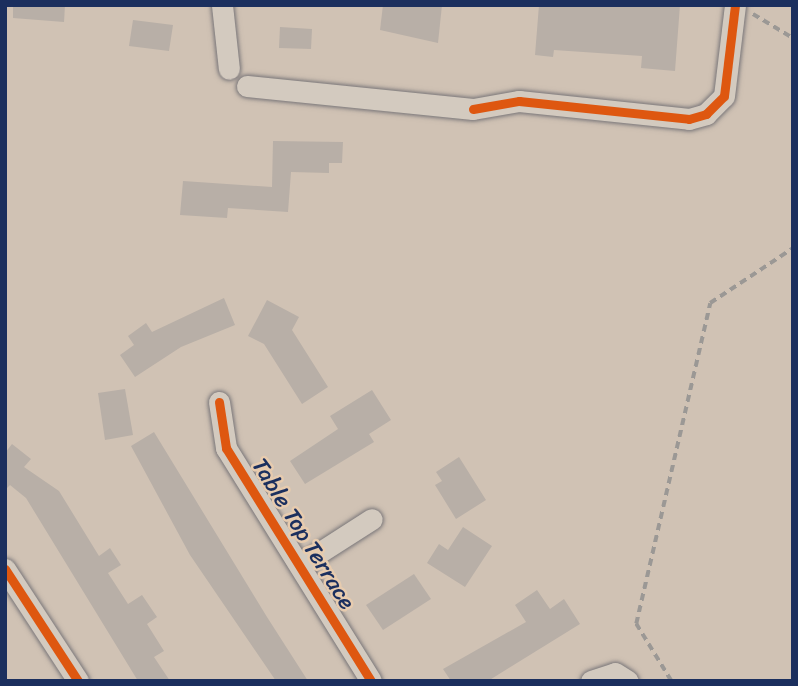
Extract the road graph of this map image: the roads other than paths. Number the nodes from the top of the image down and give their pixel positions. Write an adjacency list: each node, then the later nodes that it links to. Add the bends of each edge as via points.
1 (222, 5): 3 (street)
2 (742, 9): 4 (street, via 724,96 706,114 689,119 519,101 474,109)
3 (229, 69)
4 (247, 86)
5 (219, 402): 7 (street, Table Top Terrace, via 226,448)
6 (372, 519): 7 (street)
7 (300, 565): 10 (street, Table Top Terrace)
8 (5, 569): 9 (street)
9 (78, 681)
10 (371, 681)
11 (591, 681): 12 (street, via 615,673)
12 (628, 681)

